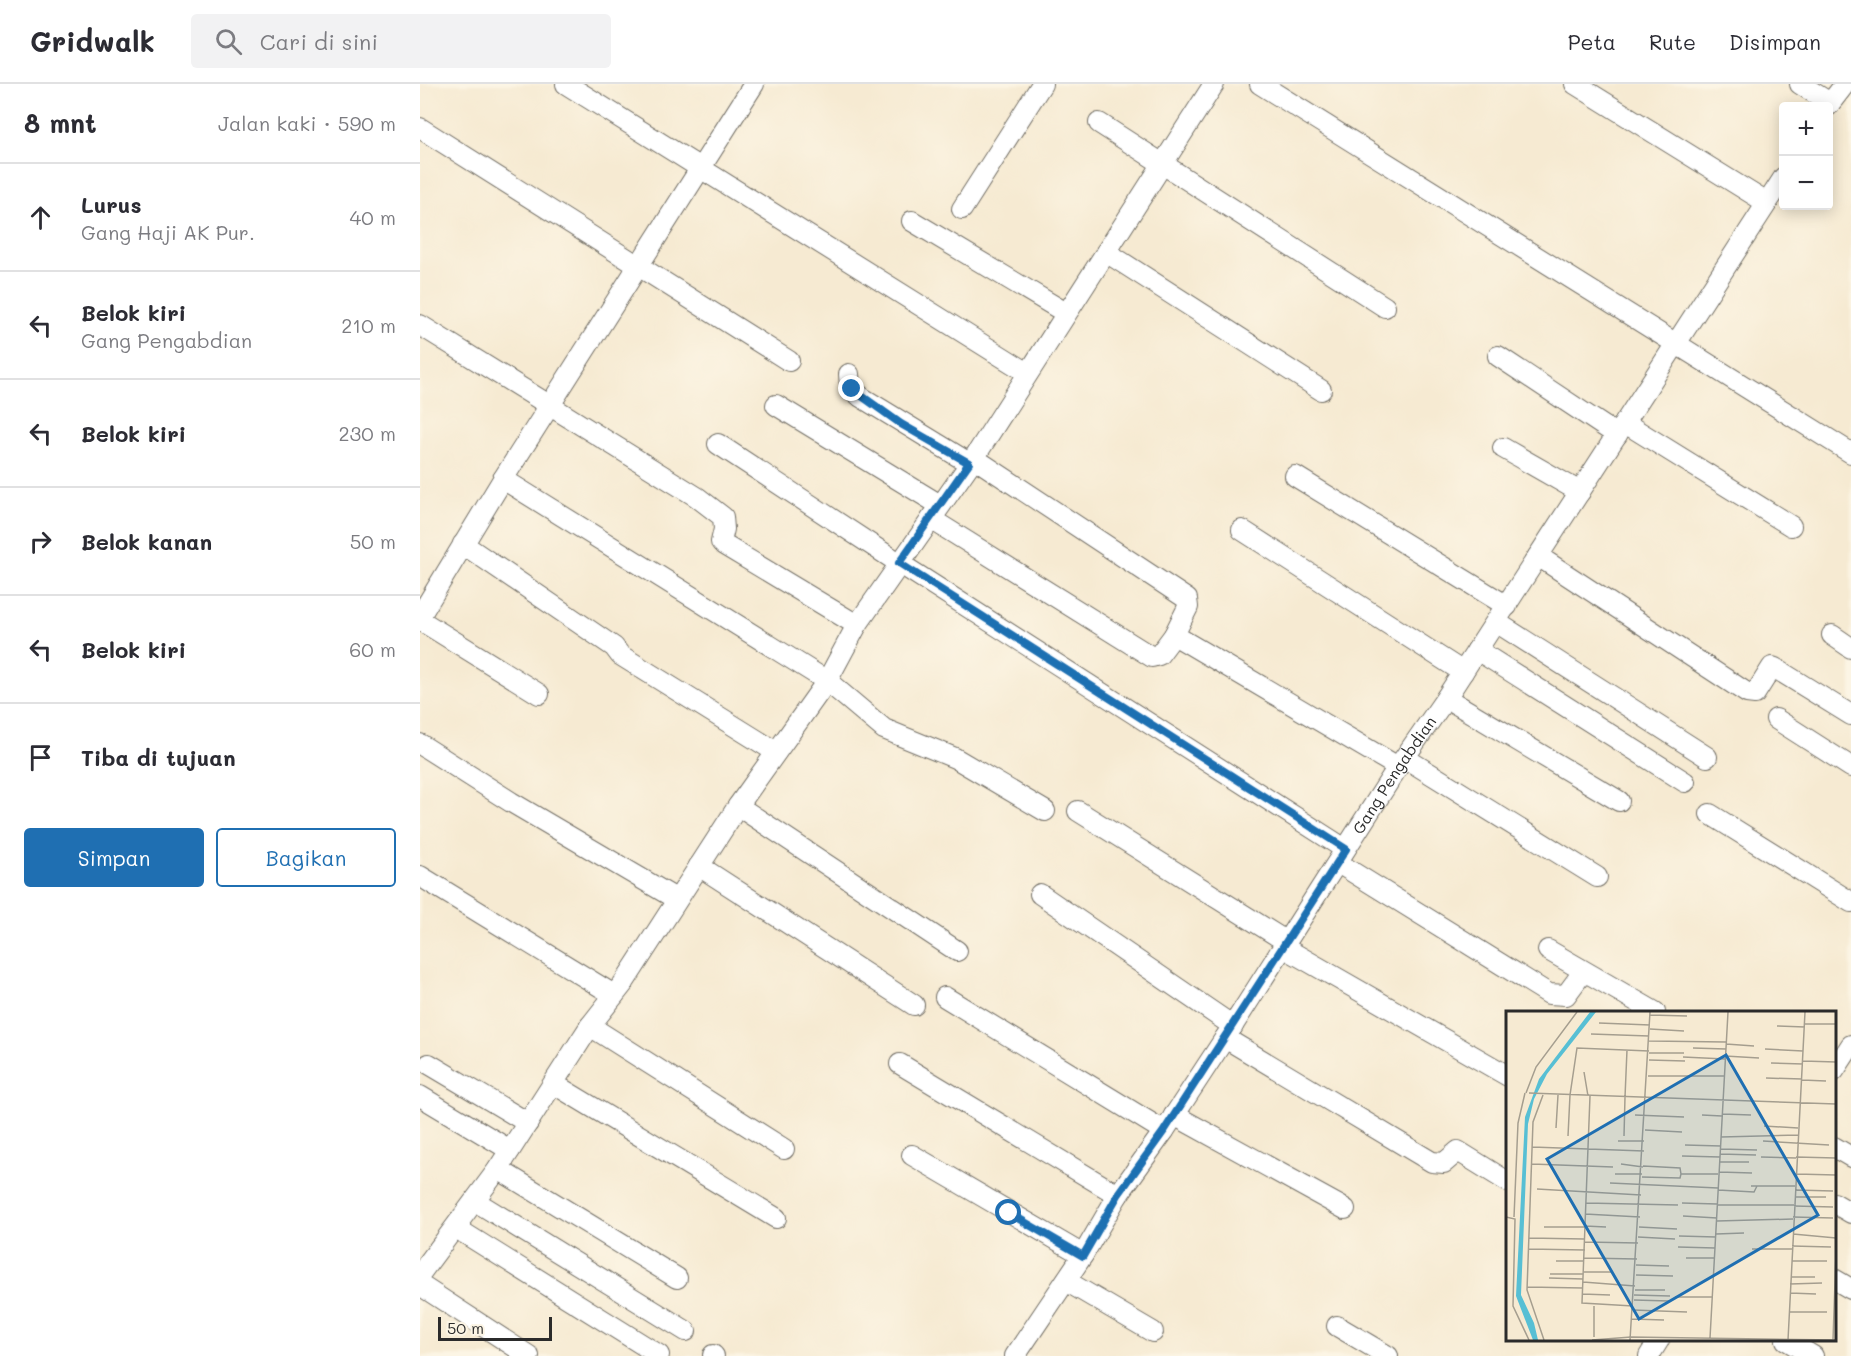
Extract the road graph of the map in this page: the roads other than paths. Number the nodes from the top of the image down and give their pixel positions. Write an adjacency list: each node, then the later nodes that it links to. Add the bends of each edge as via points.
1 (566, 84): 15 (street)
2 (754, 84): 15 (street)
3 (1042, 84): 18 (street)
4 (1214, 84): 14 (street)
5 (1260, 84): 25 (street)
6 (1575, 84): 17 (street)
7 (1800, 84): 10 (street)
8 (1845, 84): 9 (street); 11 (street)
9 (1851, 89)
10 (1825, 102)
11 (1831, 102)
12 (1099, 123): 14 (street)
13 (420, 128): 21 (street)
14 (1162, 163): 20 (street); 22 (street)
15 (700, 170): 21 (street); 28 (street)
16 (1779, 185): 17 (street, Gang Pengabdian)
17 (1767, 203): 25 (street, Gang Pengabdian)
18 (962, 209)
19 (912, 221): 23 (street)
20 (1106, 252): 23 (street); 30 (street)
21 (638, 267): 27 (street); 31 (street)
22 (1385, 307)
23 (1066, 313): 28 (street)
24 (420, 325): 31 (street)
25 (1677, 344): 33 (street, Gang Pengabdian); 36 (street)
26 (1498, 356): 33 (street)
27 (789, 361)
28 (1028, 373): 37 (street)
29 (849, 374): 37 (street, via 850,387 861,397)
30 (1321, 390)
31 (550, 405): 39 (street); 49 (street, via 719,513 724,522 724,545)
32 (777, 405): 41 (street)
33 (1621, 429): 40 (street, Gang Pengabdian); 42 (street)
34 (718, 444): 46 (street)
35 (1503, 448): 40 (street)
36 (1851, 453)
37 (972, 461): 41 (street); 50 (street, via 1186,599 1188,607)
38 (1295, 476): 47 (street)
39 (503, 479): 44 (street); 55 (street)
40 (1580, 492): 45 (street, Gang Pengabdian)
41 (936, 512): 46 (street); 50 (street, via 1152,657 1159,655)
42 (1791, 526)
43 (1242, 530): 54 (street)
44 (463, 544): 48 (street); 61 (street, via 614,647 620,655)
45 (1538, 556): 47 (street, Gang Pengabdian); 58 (street, via 1748,693 1755,694 1775,668)
46 (899, 563): 49 (street); 71 (street)
47 (1501, 614): 53 (street, Gang Pengabdian); 62 (street)
48 (420, 618): 56 (street)
49 (857, 625): 55 (street)
50 (1174, 635): 63 (street)
51 (1832, 635): 52 (street)
52 (1851, 648)
53 (1478, 650): 54 (street, Gang Pengabdian); 65 (street)
54 (1463, 672): 57 (street, Gang Pengabdian)
55 (827, 681): 61 (street); 68 (street, via 884,729 955,758)
56 (539, 694)
57 (1446, 698): 63 (street, Gang Pengabdian); 66 (street)
58 (1851, 715)
59 (1776, 719): 64 (street)
60 (420, 744): 76 (street)
61 (776, 752): 67 (street)
62 (1707, 757)
63 (1402, 763): 71 (street, Gang Pengabdian); 74 (street)
64 (1851, 767)
65 (1685, 782)
66 (1619, 801)
67 (738, 806): 72 (street); 80 (street)
68 (1045, 811)
69 (1078, 811): 78 (street)
70 (1710, 814): 77 (street)
71 (1342, 856): 78 (street, Gang Pengabdian); 81 (street, via 1549,994 1566,995 1580,976)
72 (699, 866): 76 (street); 84 (street)
73 (420, 876): 82 (street)
74 (1597, 877)
75 (1040, 894): 87 (street)
76 (676, 899): 82 (street)
77 (1851, 902)
78 (1285, 944): 87 (street, Gang Pengabdian); 92 (street)
79 (1548, 950): 81 (street)
80 (957, 951)
81 (1587, 974): 85 (street)
82 (614, 994): 86 (street)
83 (945, 997): 96 (street)
84 (914, 1005)
85 (1653, 1011)
86 (590, 1026): 93 (street); 98 (street)
87 (1229, 1032): 96 (street, Gang Pengabdian); 103 (street, via 1432,1162 1444,1163 1461,1152)
88 (1851, 1045): 91 (street)
89 (429, 1064): 95 (street)
90 (900, 1064): 104 (street)
91 (1836, 1068)
92 (1506, 1075)
93 (554, 1084): 95 (street); 109 (street)
94 (420, 1096): 99 (street)
95 (528, 1123): 99 (street)
96 (1169, 1123): 104 (street, Gang Pengabdian); 107 (street)
97 (1836, 1148): 101 (street)
98 (784, 1149)
99 (510, 1150): 102 (street)
100 (912, 1155): 111 (street)
101 (1851, 1157)
102 (498, 1169): 105 (street); 113 (street)
103 (1506, 1181)
104 (1118, 1195): 111 (street, Gang Pengabdian)
105 (475, 1201): 110 (street); 119 (street)
106 (1836, 1204): 108 (street)
107 (1346, 1209)
108 (1851, 1213)
109 (776, 1218)
110 (456, 1227): 112 (street); 123 (street)
111 (1083, 1256): 114 (street, Gang Pengabdian)
112 (423, 1263)
113 (677, 1278)
114 (1066, 1281): 120 (street); 125 (street, Gang Pengabdian)
115 (1836, 1281): 117 (street)
116 (420, 1285): 124 (street)
117 (1851, 1289)
118 (1337, 1326): 126 (street)
119 (686, 1331)
120 (1153, 1332)
121 (1658, 1341): 127 (street)
122 (1788, 1341): 128 (street)
123 (659, 1355)
124 (529, 1356)
125 (1015, 1356)
126 (1388, 1356)
127 (1649, 1356)
128 (1813, 1356)

